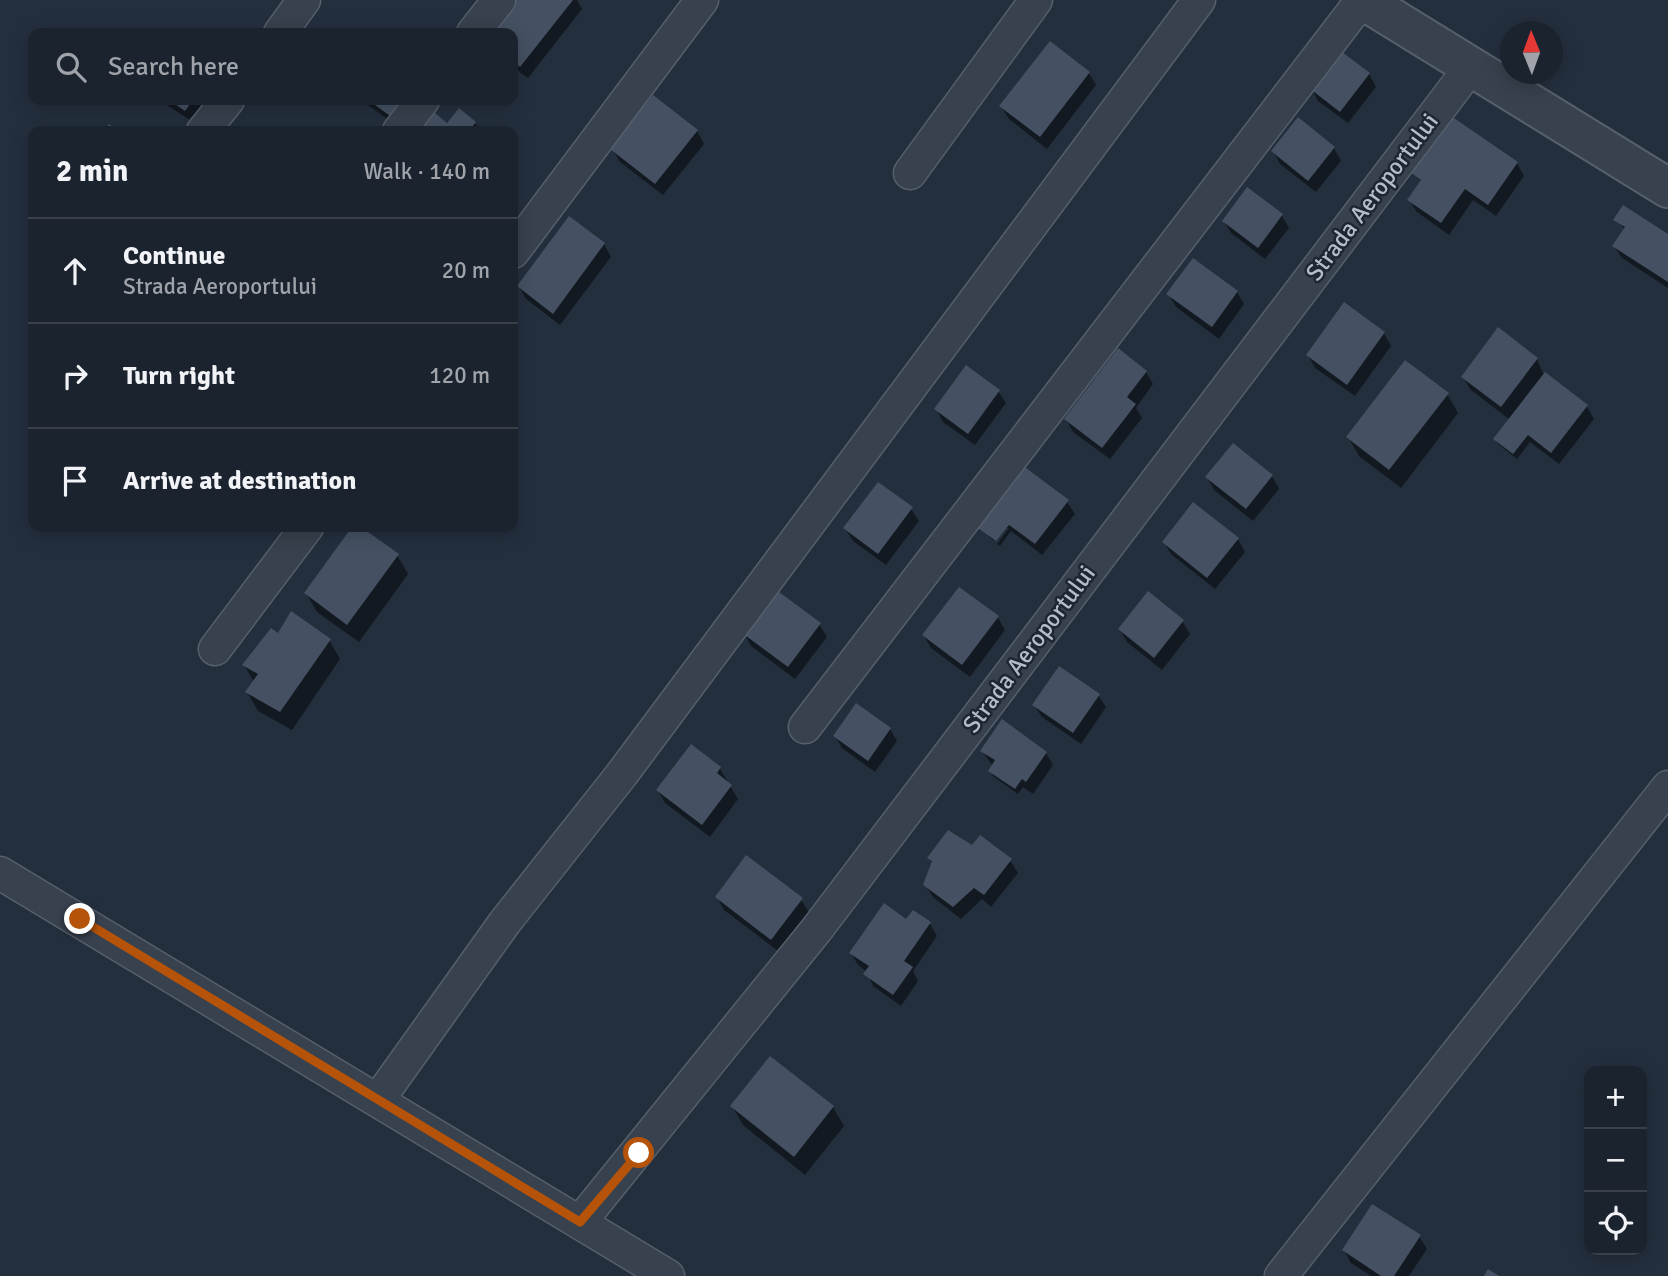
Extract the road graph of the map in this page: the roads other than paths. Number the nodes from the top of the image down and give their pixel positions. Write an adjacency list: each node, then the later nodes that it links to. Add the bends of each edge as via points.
1 (304, 0): 7 (street)
2 (499, 0): 8 (street)
3 (702, 0): 16 (street)
4 (1036, 0): 14 (street)
5 (1199, 0): 22 (street, via 622,774 505,922)
6 (1362, 0): 9 (street); 19 (street)
7 (283, 28)
8 (477, 28)
9 (1469, 68): 15 (street); 23 (street, Strada Aeroportului, via 817,929)
10 (224, 105): 12 (street)
11 (419, 105): 13 (street)
12 (207, 126)
13 (403, 126)
14 (910, 173)
15 (1668, 188)
16 (518, 245)
17 (303, 532): 18 (street)
18 (215, 649)
19 (805, 727)
20 (1668, 787): 25 (street)
21 (0, 873): 22 (street)
22 (378, 1100): 23 (street)
23 (580, 1222): 24 (street)
24 (668, 1276)
25 (1281, 1276)

